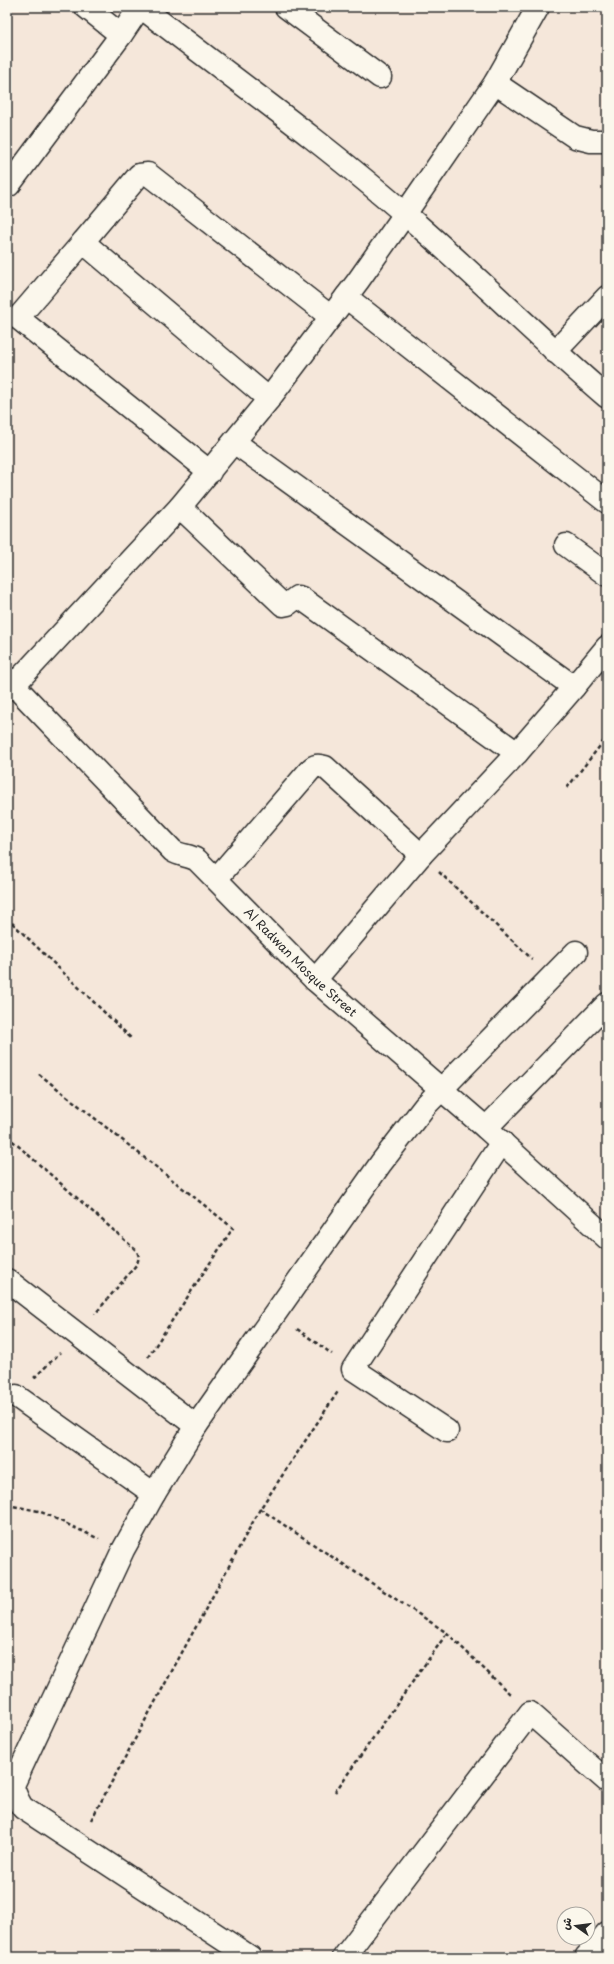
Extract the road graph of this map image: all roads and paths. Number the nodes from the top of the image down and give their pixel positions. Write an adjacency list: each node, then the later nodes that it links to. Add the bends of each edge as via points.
1 (86, 7): 5 (street)
2 (140, 7): 5 (street); 10 (street, via 300,129)
3 (286, 7): 6 (street)
4 (538, 7): 7 (street)
5 (121, 35): 9 (street)
6 (380, 77)
7 (495, 83): 8 (street, via 575,138); 10 (street)
8 (607, 141)
9 (9, 185)
10 (405, 214): 12 (street); 16 (street)
11 (83, 242): 14 (street, via 139,175 148,174); 15 (street); 18 (street)
12 (346, 297): 14 (street); 21 (street)
13 (607, 298): 16 (street)
14 (331, 317): 18 (street)
15 (12, 324): 20 (street)
16 (555, 352): 17 (street)
17 (607, 397)
18 (269, 399): 19 (street)
19 (234, 442): 20 (street); 27 (street)
20 (210, 472): 22 (street)
21 (607, 502)
22 (180, 507): 26 (street); 29 (street, via 283,604 288,604 297,597 301,598)
23 (566, 545): 24 (street)
24 (607, 575)
25 (607, 647): 27 (street)
26 (10, 681): 32 (street, Al Radwan Mosque Street, via 173,851 193,857)
27 (574, 687): 29 (street)
28 (607, 737): 30 (path)
29 (517, 753): 31 (street)
30 (567, 788)
31 (421, 856): 32 (street, via 325,767 319,765 310,770); 35 (path); 36 (street)
32 (217, 878): 36 (street, Al Radwan Mosque Street)
33 (7, 918): 38 (path)
34 (576, 952): 35 (street)
35 (552, 977): 40 (street)
36 (315, 980): 40 (street, Al Radwan Mosque Street)
37 (607, 1004): 41 (street)
38 (132, 1039)
39 (39, 1074): 48 (path, via 232,1228)
40 (440, 1089): 41 (street, Al Radwan Mosque Street); 45 (street, via 381,1163)
41 (494, 1135): 43 (street, Al Radwan Mosque Street); 47 (street)
42 (7, 1136): 46 (path, via 137,1251 137,1264)
43 (607, 1238)
44 (7, 1280): 46 (street)
45 (276, 1314): 47 (path); 50 (street)
46 (79, 1334): 48 (street); 49 (path)
47 (353, 1369): 51 (street); 54 (path)
48 (135, 1377): 50 (street)
49 (16, 1396): 52 (street)
50 (196, 1426): 52 (street)
51 (447, 1431)
52 (154, 1494): 55 (street)
53 (7, 1505): 55 (path, via 39,1511)
54 (260, 1508): 56 (path); 61 (path)
55 (123, 1550): 58 (street)
56 (447, 1633): 57 (path); 60 (path)
57 (530, 1713): 59 (street); 64 (street)
58 (10, 1780): 61 (street, via 17,1800 23,1808)
59 (607, 1781)
60 (335, 1792)
61 (78, 1844): 63 (street)
62 (607, 1933): 65 (street)
63 (250, 1957)
64 (344, 1957)
65 (586, 1957)

